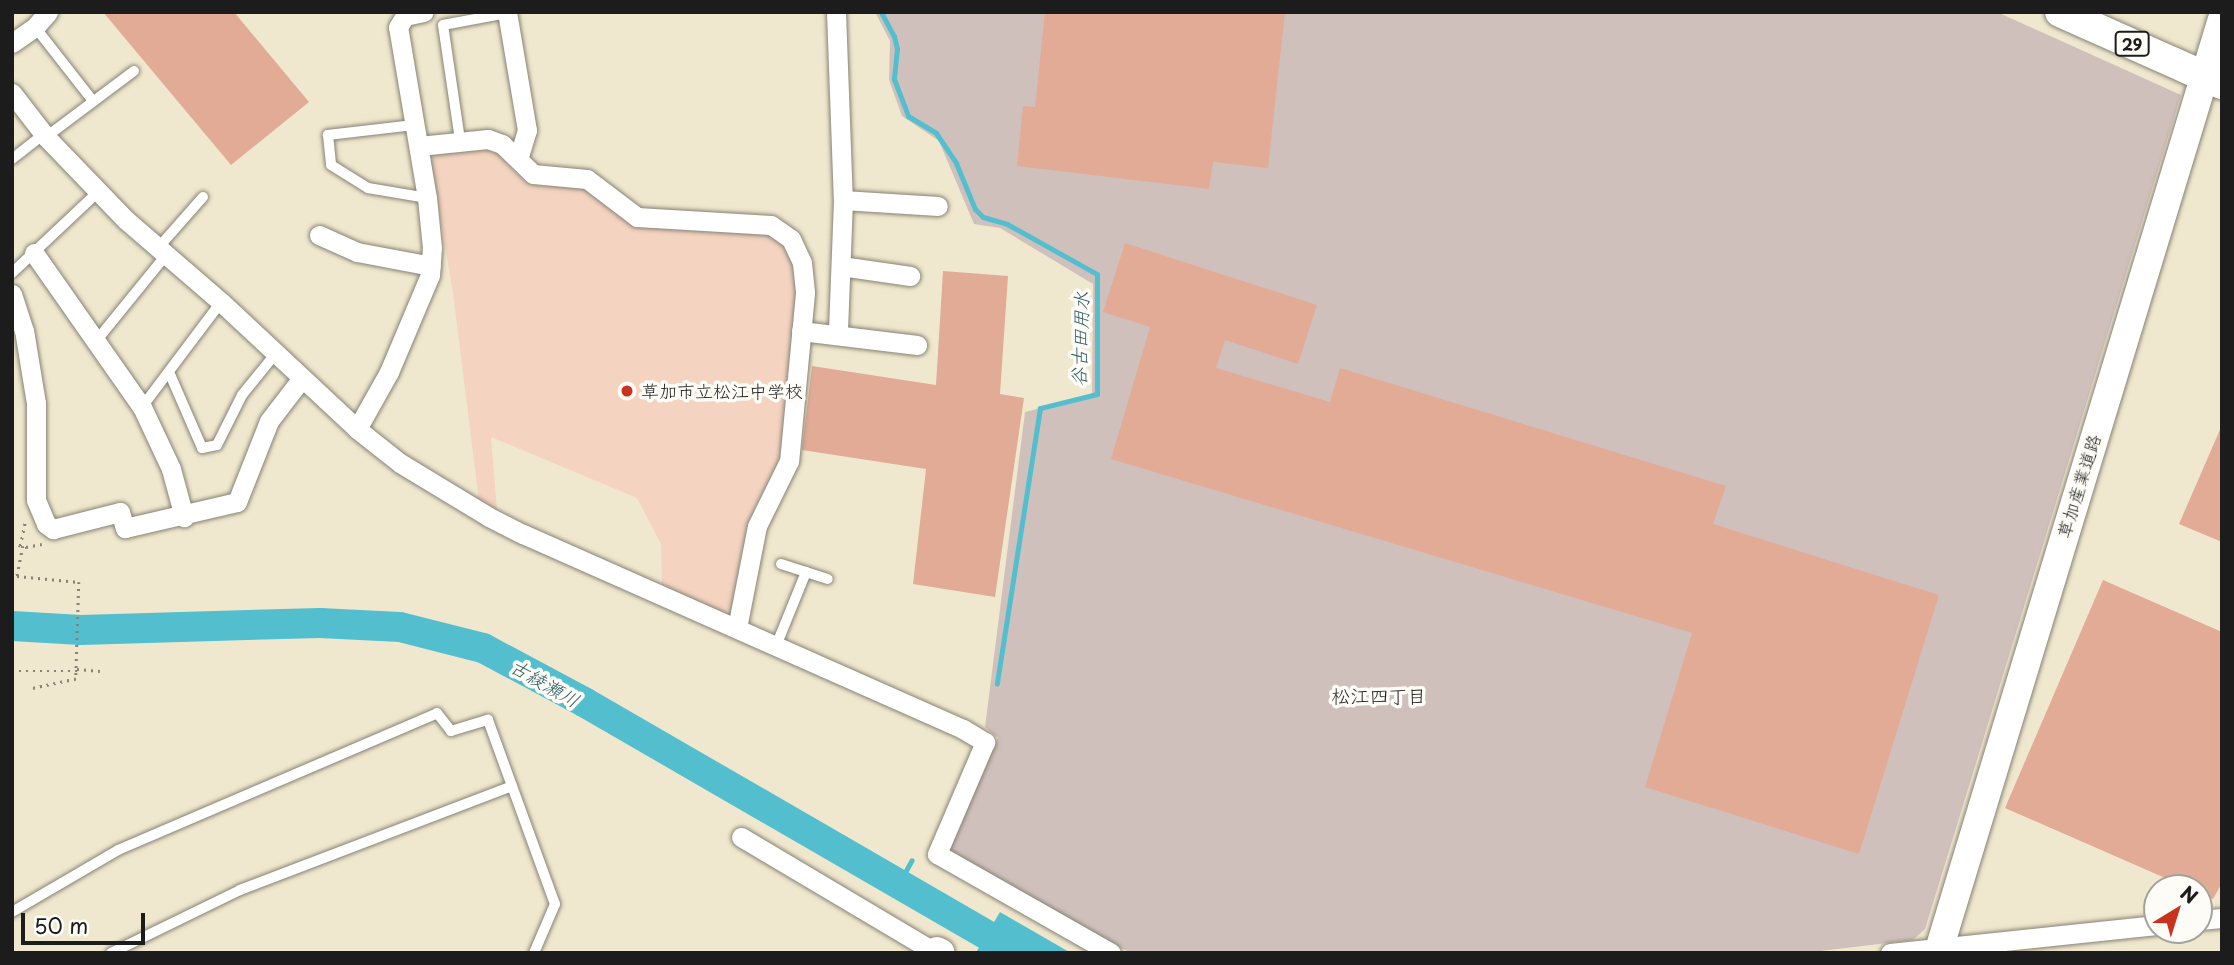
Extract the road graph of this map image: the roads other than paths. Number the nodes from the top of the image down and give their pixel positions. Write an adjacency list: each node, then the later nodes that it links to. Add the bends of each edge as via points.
1 (424, 12): 12 (street, via 405,16 398,27)
2 (507, 12): 14 (lane, via 443,25); 17 (street, via 527,130)
3 (836, 12): 21 (street)
4 (2060, 12): 9 (main road, 29)
5 (41, 17): 7 (street); 11 (lane)
6 (2222, 19): 9 (main road, 草加産業道路)
7 (12, 43)
8 (134, 71): 11 (lane)
9 (2213, 80): 51 (main road, 草加産業道路)
10 (12, 93): 13 (street)
11 (93, 101): 13 (lane)
12 (414, 125): 15 (street); 20 (lane, via 328,135 331,166 368,188)
13 (45, 135): 16 (lane); 18 (street)
14 (460, 140): 15 (street); 17 (street, via 495,141)
15 (419, 146): 20 (street)
16 (12, 159)
17 (518, 159): 32 (street, via 533,174 587,179 637,217 771,225 782,230 802,263)
18 (97, 192): 24 (street); 25 (lane)
19 (203, 197): 24 (lane)
20 (426, 198): 26 (street)
21 (843, 200): 22 (street); 27 (street)
22 (938, 206)
23 (318, 235): 26 (street, via 357,252)
24 (162, 251): 31 (street); 34 (lane)
25 (34, 253): 28 (lane); 34 (street)
26 (431, 266): 40 (street, via 389,372)
27 (841, 266): 29 (street); 33 (street)
28 (12, 273)
29 (910, 276)
30 (12, 294): 41 (street, via 33,372 36,500 47,524 62,529 120,512 125,528)
31 (221, 302): 36 (street); 37 (lane)
32 (801, 331): 33 (street); 45 (street, via 789,461 757,526)
33 (838, 333): 35 (street)
34 (97, 340): 39 (street)
35 (917, 345)
36 (276, 353): 37 (lane, via 242,395 217,445 202,448); 38 (street)
37 (169, 372): 39 (lane)
38 (302, 378): 40 (street); 41 (street, via 269,421 237,502)
39 (142, 407): 41 (street, via 171,469)
40 (356, 429): 45 (street, via 400,463 489,517)
41 (184, 517)
42 (781, 564): 43 (lane)
43 (806, 572): 44 (lane); 46 (lane)
44 (828, 579)
45 (737, 628): 46 (street)
46 (776, 646): 55 (street, via 985,742 937,854)
47 (512, 786): 49 (lane, via 488,720 451,731 437,713 118,850); 53 (lane, via 240,890); 54 (lane, via 555,904)
48 (741, 837): 52 (street)
49 (12, 912)
50 (2143, 927): 51 (street)
51 (1939, 950): 56 (street)
52 (938, 952)
53 (111, 953)
54 (534, 953)
55 (1111, 953)
56 (1890, 953)

